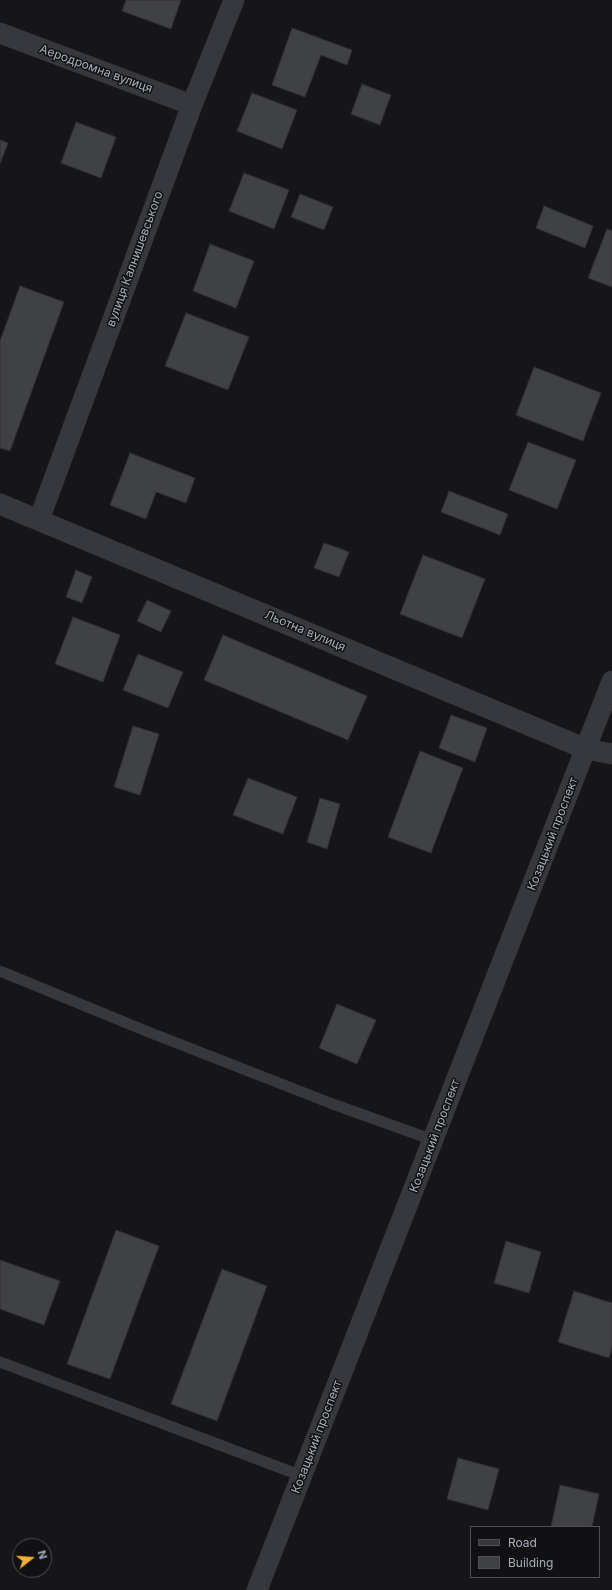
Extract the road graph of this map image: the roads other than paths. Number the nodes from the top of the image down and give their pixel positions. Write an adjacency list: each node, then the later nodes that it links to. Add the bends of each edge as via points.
1 (234, 0): 3 (street, вулиця Калнишевського)
2 (0, 34): 3 (street, Аеродромна вулиця)
3 (192, 105): 5 (street, вулиця Калнишевського)
4 (0, 504): 5 (street, Льотна вулиця)
5 (39, 520): 7 (street, Льотна вулиця)
6 (612, 681): 7 (street, Козацький проспект)
7 (586, 749): 8 (street, Льотна вулиця); 10 (street, Козацький проспект)
8 (612, 754)
9 (0, 971): 10 (lane, via 330,1103)
10 (433, 1140): 12 (street, Козацький проспект)
11 (0, 1362): 12 (lane)
12 (302, 1476): 13 (street, Козацький проспект)
13 (257, 1590)

